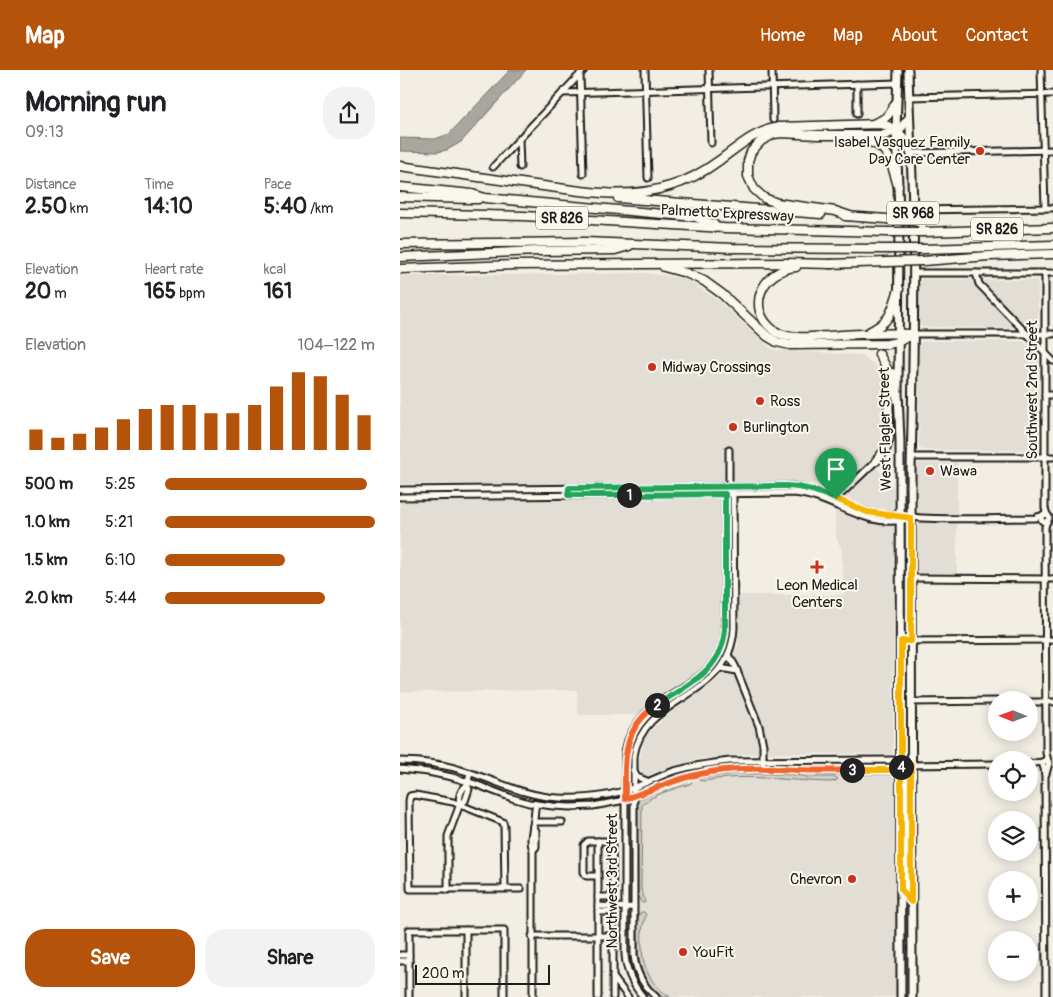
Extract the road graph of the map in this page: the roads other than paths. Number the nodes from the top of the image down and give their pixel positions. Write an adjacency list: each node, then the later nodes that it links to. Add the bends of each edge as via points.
1 (645, 70): 12 (street)
2 (709, 70): 11 (street)
3 (772, 70): 10 (street)
4 (898, 70): 8 (main road, West Flagler Street / SR 968)
5 (908, 70): 17 (main road, West Flagler Street / SR 968)
6 (1040, 70): 15 (street)
7 (582, 72): 13 (street); 14 (street)
8 (898, 82): 9 (street); 17 (main road); 18 (main road, West Flagler Street / SR 968)
9 (856, 84): 10 (street); 19 (street)
10 (773, 86): 11 (street); 21 (street)
11 (709, 88): 12 (street); 26 (street)
12 (646, 90): 13 (street); 34 (street)
13 (581, 92): 14 (street); 33 (street)
14 (562, 93): 25 (street)
15 (1042, 94): 16 (street); 17 (street); 27 (street)
16 (1053, 94)
17 (909, 97): 20 (main road, West Flagler Street / SR 968)
18 (896, 103): 22 (highway, via 886,119); 23 (main road, West Flagler Street / SR 968)
19 (857, 114)
20 (909, 118): 23 (highway); 29 (main road, West Flagler Street / SR 968)
21 (773, 120)
22 (873, 124): 23 (highway); 37 (highway, via 772,128 753,136 696,176 673,186 650,192)
23 (896, 130): 24 (highway, via 885,135); 29 (highway); 35 (main road, West Flagler Street / SR 968)
24 (844, 136): 35 (highway, via 881,147); 44 (highway, via 781,133 770,136 751,152 747,171 754,189 768,200)
25 (519, 140): 31 (street); 32 (street)
26 (711, 143)
27 (1043, 150): 28 (street); 29 (street); 40 (street)
28 (1053, 150)
29 (911, 153): 42 (main road, West Flagler Street / SR 968)
30 (400, 166): 37 (highway)
31 (494, 167)
32 (520, 167)
33 (583, 174)
34 (648, 178)
35 (898, 186): 60 (main road, West Flagler Street / SR 968)
36 (400, 187): 39 (highway)
37 (594, 193): 44 (highway, via 648,201)
38 (400, 197): 39 (highway)
39 (485, 198): 45 (highway, via 696,217)
40 (1045, 208): 41 (street); 42 (street)
41 (1053, 208)
42 (913, 210): 56 (main road, West Flagler Street / SR 968)
43 (400, 213): 45 (highway, Palmetto Expressway / SR 826, via 524,216)
44 (850, 216): 46 (highway, bridge, via 915,221)
45 (724, 228): 46 (highway, Palmetto Expressway / SR 826, bridge, via 888,232)
46 (923, 228): 47 (highway, Palmetto Expressway / SR 826, via 942,231)
47 (1053, 228)
48 (400, 244): 49 (highway, SR 826)
49 (636, 244): 50 (highway, SR 826, bridge, via 888,250); 52 (highway, via 615,250)
50 (1053, 245)
51 (1053, 254): 53 (highway, bridge)
52 (400, 258)
53 (833, 264): 54 (highway); 61 (highway, via 791,267 774,274 765,283 760,296 764,320 773,330 786,336)
54 (650, 265): 55 (highway); 67 (highway, via 676,270 704,281 777,342 790,346)
55 (400, 269)
56 (914, 273): 57 (street); 62 (main road, West Flagler Street / SR 968)
57 (976, 273): 58 (street); 63 (street, via 979,284)
58 (1045, 273): 59 (street); 64 (street, Southwest 2nd Street)
59 (1053, 273)
60 (899, 289): 61 (highway, via 888,319); 66 (main road, West Flagler Street / SR 968)
61 (865, 334): 66 (highway)
62 (913, 334): 63 (street); 66 (highway); 75 (main road, West Flagler Street / SR 968)
63 (1027, 334): 64 (street); 68 (street)
64 (1045, 334): 65 (street); 68 (street, Southwest 2nd Street)
65 (1053, 334)
66 (898, 338): 67 (highway, via 887,344); 73 (main road, West Flagler Street / SR 968)
67 (855, 344): 69 (highway)
68 (1045, 353): 70 (street); 71 (street, Southwest 2nd Street)
69 (879, 354): 73 (highway, via 891,369); 78 (highway, via 887,369 890,431 887,447)
70 (1053, 361)
71 (1045, 395): 72 (street); 76 (street, Southwest 2nd Street)
72 (1053, 395)
73 (898, 401): 88 (main road, West Flagler Street / SR 968)
74 (728, 450): 79 (street)
75 (911, 457): 76 (street); 89 (main road, West Flagler Street / SR 968)
76 (1045, 457): 77 (street); 90 (street, Southwest 2nd Street)
77 (1053, 457)
78 (876, 461): 86 (street)
79 (729, 486): 80 (street); 82 (street); 83 (street); 86 (street, via 795,486)
80 (569, 488): 81 (street); 84 (street)
81 (400, 490)
82 (733, 493): 83 (street); 87 (street, via 804,494); 98 (street, Northwest 3rd Street, via 734,632)
83 (725, 494): 84 (street); 119 (street, Northwest 3rd Street, via 724,640 707,670 638,722 626,751)
84 (568, 495): 85 (street)
85 (400, 497)
86 (836, 499): 87 (street)
87 (843, 506): 88 (street)
88 (900, 518): 89 (street); 96 (main road, West Flagler Street / SR 968)
89 (911, 518): 90 (street); 91 (main road, West Flagler Street / SR 968)
90 (1046, 519): 92 (street, Southwest 2nd Street)
91 (911, 578): 92 (street); 97 (main road, West Flagler Street / SR 968)
92 (1045, 579): 93 (street); 94 (street, Southwest 2nd Street)
93 (1053, 579)
94 (1045, 640): 95 (street); 97 (street); 104 (street, Southwest 2nd Street)
95 (1053, 640)
96 (901, 641): 97 (street); 110 (main road, West Flagler Street / SR 968)
97 (911, 641): 101 (main road, West Flagler Street / SR 968)
98 (728, 655): 99 (street, Northwest 3rd Street); 100 (street)
99 (720, 668): 100 (street); 113 (street, Northwest 3rd Street, via 709,680 649,723 636,744)
100 (736, 671): 106 (street, via 759,726)
101 (912, 702): 102 (street); 111 (main road, West Flagler Street / SR 968)
102 (988, 702)
103 (1038, 702): 104 (street)
104 (1045, 702): 105 (street); 109 (street, Southwest 2nd Street)
105 (1053, 702)
106 (763, 760): 110 (street, via 893,760); 114 (street); 116 (street, via 704,764)
107 (400, 761): 115 (street)
108 (988, 764): 111 (street)
109 (1047, 764): 159 (street, Southwest 2nd Street)
110 (901, 765): 111 (street); 114 (street, via 892,770); 130 (main road, West Flagler Street / SR 968)
111 (911, 765): 133 (main road, West Flagler Street / SR 968)
112 (400, 769): 117 (street, via 444,775)
113 (633, 769): 116 (street, via 637,777); 118 (street, Northwest 3rd Street)
114 (763, 769): 120 (street, via 694,775)
115 (470, 773): 117 (street); 119 (street, via 519,791 551,798 584,798)
116 (648, 781): 118 (street)
117 (467, 783): 122 (street, via 458,799); 123 (street)
118 (633, 787): 119 (street); 120 (street, Northwest 3rd Street)
119 (625, 790): 121 (street, Northwest 3rd Street)
120 (633, 796): 121 (street); 136 (street, Northwest 3rd Street)
121 (625, 799): 123 (street, via 578,807); 135 (street, Northwest 3rd Street)
122 (460, 804): 128 (street, via 503,822); 131 (street, via 448,836); 131 (street, via 415,795 410,796 409,801 410,889)
123 (536, 804): 125 (street)
124 (562, 822): 125 (street)
125 (534, 824): 141 (street, via 531,847)
126 (598, 841): 127 (street); 127 (street, via 584,844 585,874); 132 (street, via 609,841 612,845 613,893 610,897)
127 (598, 876): 132 (street)
128 (504, 889): 129 (street); 131 (street)
129 (521, 889)
130 (901, 889): 133 (main road); 134 (main road, West Flagler Street / SR 968)
131 (448, 890)
132 (598, 897): 137 (street)
133 (911, 902): 139 (main road, West Flagler Street / SR 968)
134 (901, 905): 139 (main road); 157 (main road, West Flagler Street / SR 968)
135 (625, 908): 136 (street); 137 (street, via 611,906); 155 (street, Northwest 3rd Street, via 626,964)
136 (634, 908): 156 (street, Northwest 3rd Street, via 636,969)
137 (598, 909): 142 (street)
138 (613, 917): 143 (street)
139 (911, 917): 158 (main road, West Flagler Street / SR 968)
140 (466, 930): 145 (street, via 409,930); 149 (street); 150 (street, via 504,930)
141 (532, 936): 142 (street); 151 (street)
142 (598, 936): 143 (street); 152 (street)
143 (613, 936): 147 (street)
144 (400, 955): 145 (street)
145 (409, 958): 146 (street); 148 (street)
146 (400, 961)
147 (613, 977): 153 (street); 154 (street)
148 (409, 997)
149 (466, 997)
150 (504, 997)
151 (532, 997)
152 (598, 997)
153 (613, 997)
154 (628, 997)
155 (643, 997)
156 (656, 997)
157 (901, 997)
158 (912, 997)
159 (1046, 997)

